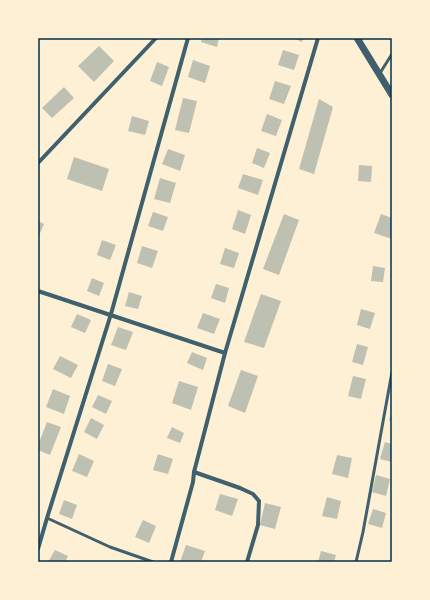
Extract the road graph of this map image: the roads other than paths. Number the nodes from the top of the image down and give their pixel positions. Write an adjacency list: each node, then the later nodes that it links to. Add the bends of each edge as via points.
1 (156, 38): 8 (street)
2 (188, 38): 10 (street)
3 (318, 38): 11 (street)
4 (357, 38): 6 (street)
5 (392, 54): 6 (lane)
6 (379, 74): 7 (street)
7 (392, 95)
8 (38, 163)
9 (38, 291): 10 (street)
10 (111, 314): 11 (street); 14 (street)
11 (225, 353): 13 (street)
12 (392, 372): 19 (lane)
13 (194, 472): 17 (street, via 194,482); 18 (street, via 240,488 253,494 259,501 258,525)
14 (47, 518): 15 (street); 16 (lane, via 110,547)
15 (38, 549)
16 (153, 562)
17 (171, 562)
18 (247, 562)
19 (356, 562)

